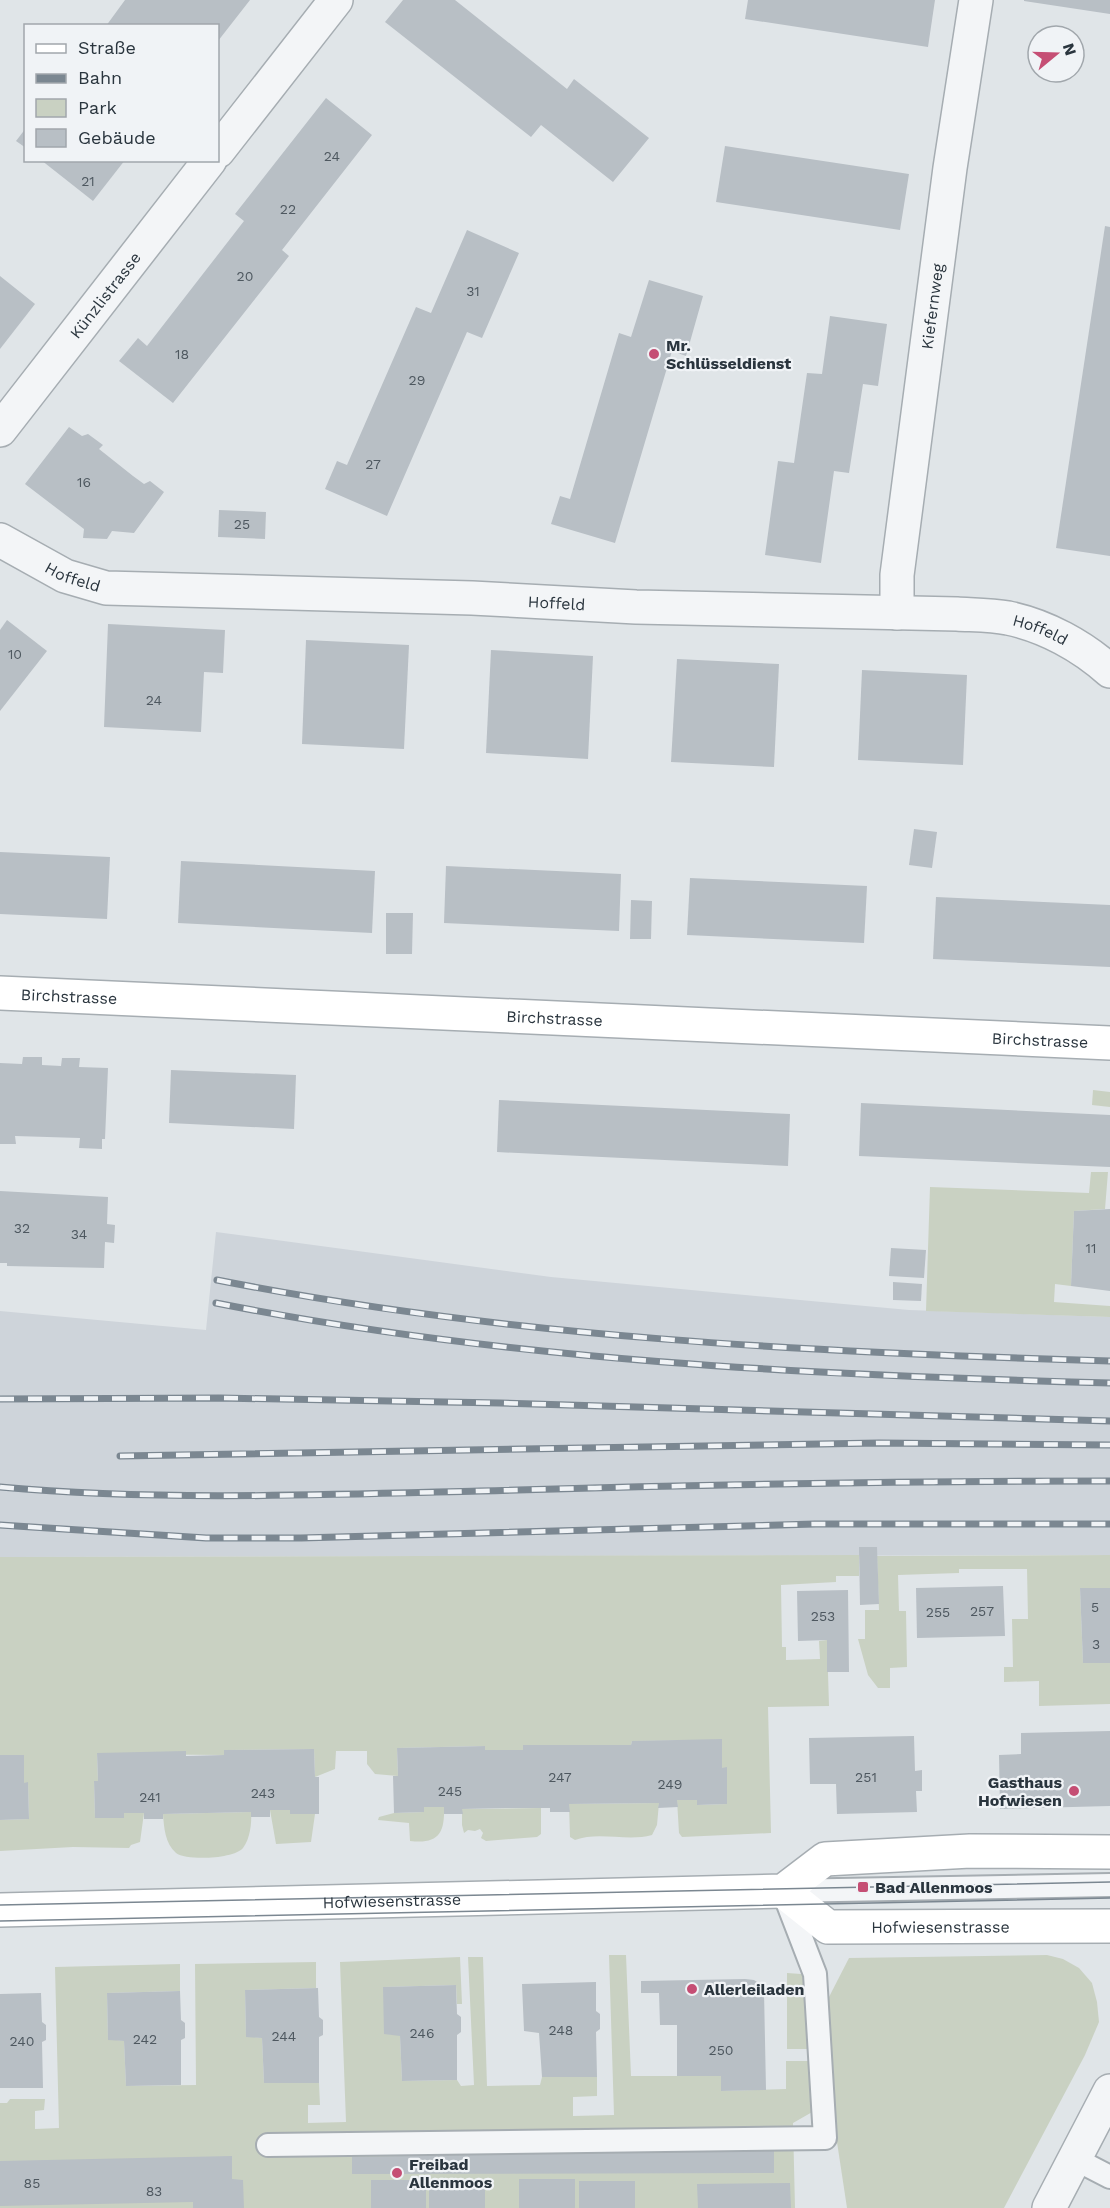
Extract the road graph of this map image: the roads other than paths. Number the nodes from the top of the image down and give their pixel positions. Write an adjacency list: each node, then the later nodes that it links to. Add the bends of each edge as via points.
1 (336, 0): 3 (street)
2 (976, 0): 7 (street, Kiefernweg, via 897,575)
3 (219, 150)
4 (208, 162): 5 (street, Künzlistrasse)
5 (0, 430)
6 (2, 545): 7 (street, Hoffeld, via 65,576 106,588)
7 (897, 613): 8 (street, Hoffeld, via 1008,618 1050,631 1093,656)
8 (1110, 672)
9 (0, 993): 10 (street, Birchstrasse)
10 (1110, 1043)
11 (1110, 1852): 13 (street, via 970,1851 825,1859)
12 (1110, 1885): 13 (lane, Hofwiesenstrasse)
13 (783, 1891): 14 (street, Hofwiesenstrasse); 15 (street, Hofwiesenstrasse, via 828,1927); 17 (lane, via 815,1974 825,2138)
14 (0, 1910)
15 (1110, 1926)
16 (1110, 2091): 18 (street)
17 (267, 2145)
18 (1075, 2159): 19 (lane); 20 (street)
19 (1110, 2177)
20 (1049, 2208)

